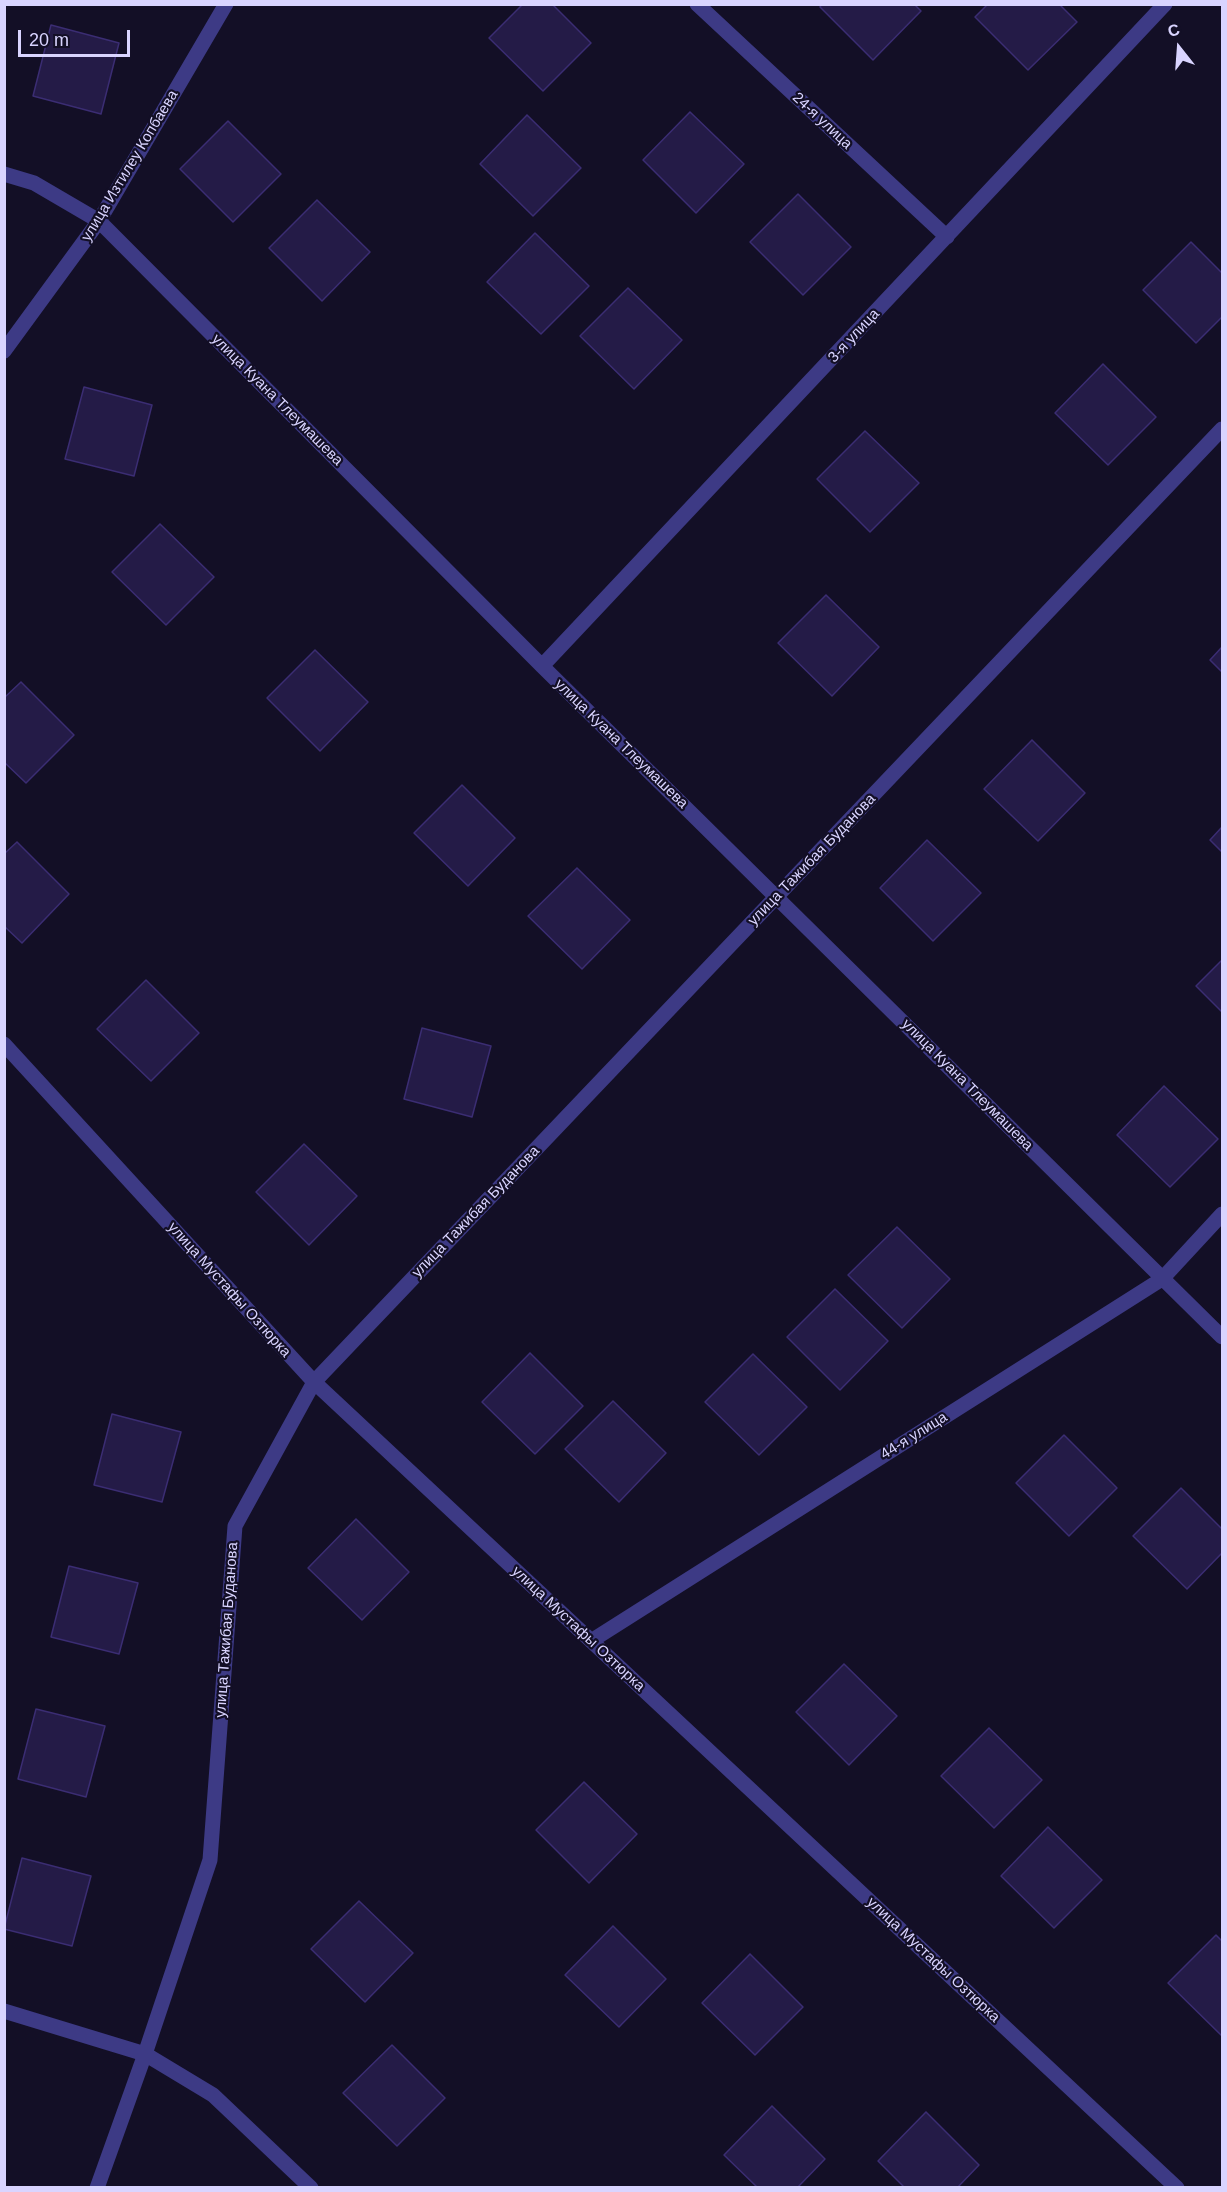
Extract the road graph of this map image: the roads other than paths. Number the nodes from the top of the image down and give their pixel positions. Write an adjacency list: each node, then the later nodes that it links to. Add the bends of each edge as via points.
1 (226, 4): 5 (street, улица Изтилеу Копбаева)
2 (697, 4): 6 (street, 24-я улица)
3 (1165, 4): 6 (street, 3-я улица)
4 (4, 174): 5 (street, улица Куана Тлеумашева, via 34,183)
5 (99, 221): 7 (street, улица Изтилеу Копбаева); 9 (street, улица Куана Тлеумашева)
6 (947, 237): 9 (street, 3-я улица)
7 (4, 351)
8 (1222, 429): 10 (street, улица Тажибая Буданова)
9 (542, 666): 10 (street, улица Куана Тлеумашева)
10 (777, 897): 13 (street, улица Куана Тлеумашева); 15 (street, улица Тажибая Буданова)
11 (4, 1044): 15 (street, улица Мустафы Озтюрка)
12 (1222, 1214): 13 (street, 44-я улица)
13 (1162, 1279): 14 (street, улица Куана Тлеумашева); 16 (street, 44-я улица)
14 (1222, 1337)
15 (314, 1382): 16 (street, улица Мустафы Озтюрка); 18 (street, улица Тажибая Буданова, via 235,1526 210,1860)
16 (591, 1641): 21 (street, улица Мустафы Озтюрка)
17 (4, 2011): 18 (street)
18 (145, 2054): 19 (street, улица Тажибая Буданова); 20 (street, via 213,2095)
19 (97, 2187)
20 (311, 2187)
21 (1177, 2187)

